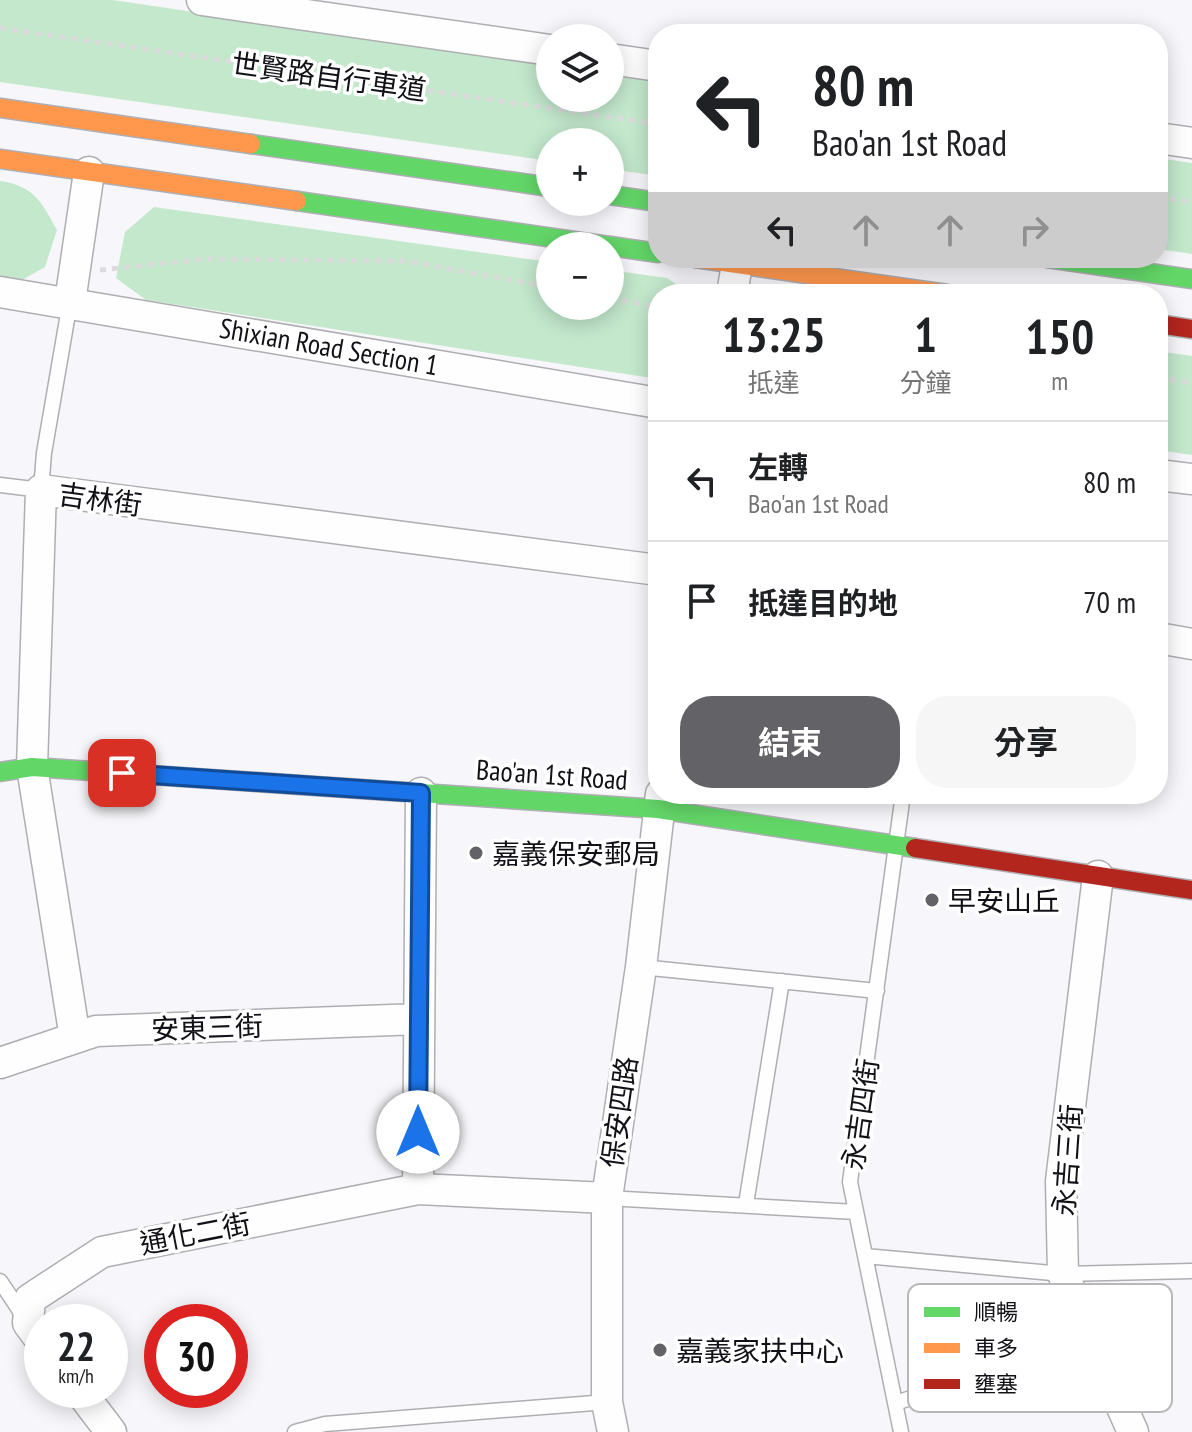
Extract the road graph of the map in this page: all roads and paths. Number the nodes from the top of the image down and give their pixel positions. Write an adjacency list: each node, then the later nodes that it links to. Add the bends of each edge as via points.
1 (202, 0): 3 (street)
2 (0, 28): 7 (path, 世賢路自行車道)
3 (536, 48)
4 (624, 61): 5 (street)
5 (648, 65)
6 (0, 108): 12 (street)
7 (648, 123)
8 (1168, 139): 9 (street)
9 (1192, 143)
10 (0, 159): 11 (street)
11 (89, 172): 17 (street); 28 (street)
12 (536, 185)
13 (624, 197): 15 (street)
14 (1168, 198): 16 (path)
15 (648, 201)
16 (1192, 202)
17 (536, 235)
18 (624, 248): 19 (street)
19 (648, 252)
20 (782, 268): 25 (street)
21 (1116, 268): 23 (street)
22 (124, 269): 24 (path, via 205,259 406,261)
23 (1192, 279)
24 (536, 284)
25 (883, 284)
26 (0, 292): 28 (street, Shixian Road Section 1)
27 (624, 301): 29 (path)
28 (70, 302): 34 (street, Shixian Road Section 1); 38 (lane)
29 (648, 305)
30 (1168, 325): 31 (street)
31 (1192, 329)
32 (1168, 379): 33 (path)
33 (1192, 383)
34 (648, 401)
35 (1168, 476): 36 (street)
36 (1192, 479)
37 (0, 485): 38 (lane)
38 (41, 490): 39 (street, 吉林街); 42 (street, 吉林街)
39 (648, 569)
40 (1168, 640): 41 (street)
41 (1192, 644)
42 (32, 767): 43 (street, Bao'an 1st Road); 44 (street, Bao'an 1st Road); 56 (street, 吉林街)
43 (0, 772)
44 (421, 793): 45 (street, Bao'an 1st Road); 55 (street)
45 (648, 801)
46 (660, 804): 52 (street, 保安四路)
47 (676, 804): 49 (street, Bao'an 1st Road)
48 (901, 804): 49 (lane, 永吉四街)
49 (894, 844): 50 (street, Bao'an 1st Road); 54 (lane, 永吉四街)
50 (1098, 876): 51 (street, Bao'an 1st Road); 64 (street, 永吉三街, via 1061,1181)
51 (1192, 890)
52 (641, 967): 53 (lane); 59 (street, 保安四路)
53 (782, 981): 54 (lane); 60 (lane)
54 (877, 991): 61 (lane, 永吉四街, via 850,1182)
55 (419, 1019): 56 (street, 安東三街, via 96,1031); 58 (street)
56 (75, 1038): 57 (street, 安東三街)
57 (0, 1063)
58 (418, 1189): 59 (street); 67 (street, 通化二街, via 102,1252 30,1299)
59 (607, 1198): 60 (lane); 70 (street, 保安四路)
60 (746, 1204): 61 (lane)
61 (856, 1212): 62 (lane, 永吉四街)
62 (865, 1256): 64 (lane); 71 (lane, 永吉四街)
63 (1192, 1271): 64 (lane)
64 (1063, 1274): 66 (street, 永吉三街)
65 (0, 1281): 68 (lane)
66 (1067, 1284)
67 (31, 1304)
68 (24, 1316)
69 (908, 1399): 71 (lane)
70 (607, 1402): 75 (lane, via 325,1424); 76 (street, 保安四路)
71 (895, 1403): 77 (lane, 永吉四街)
72 (93, 1408): 74 (street)
73 (1124, 1412): 78 (street, 永吉三街)
74 (111, 1432)
75 (295, 1432)
76 (613, 1432)
77 (901, 1432)
78 (1133, 1432)

